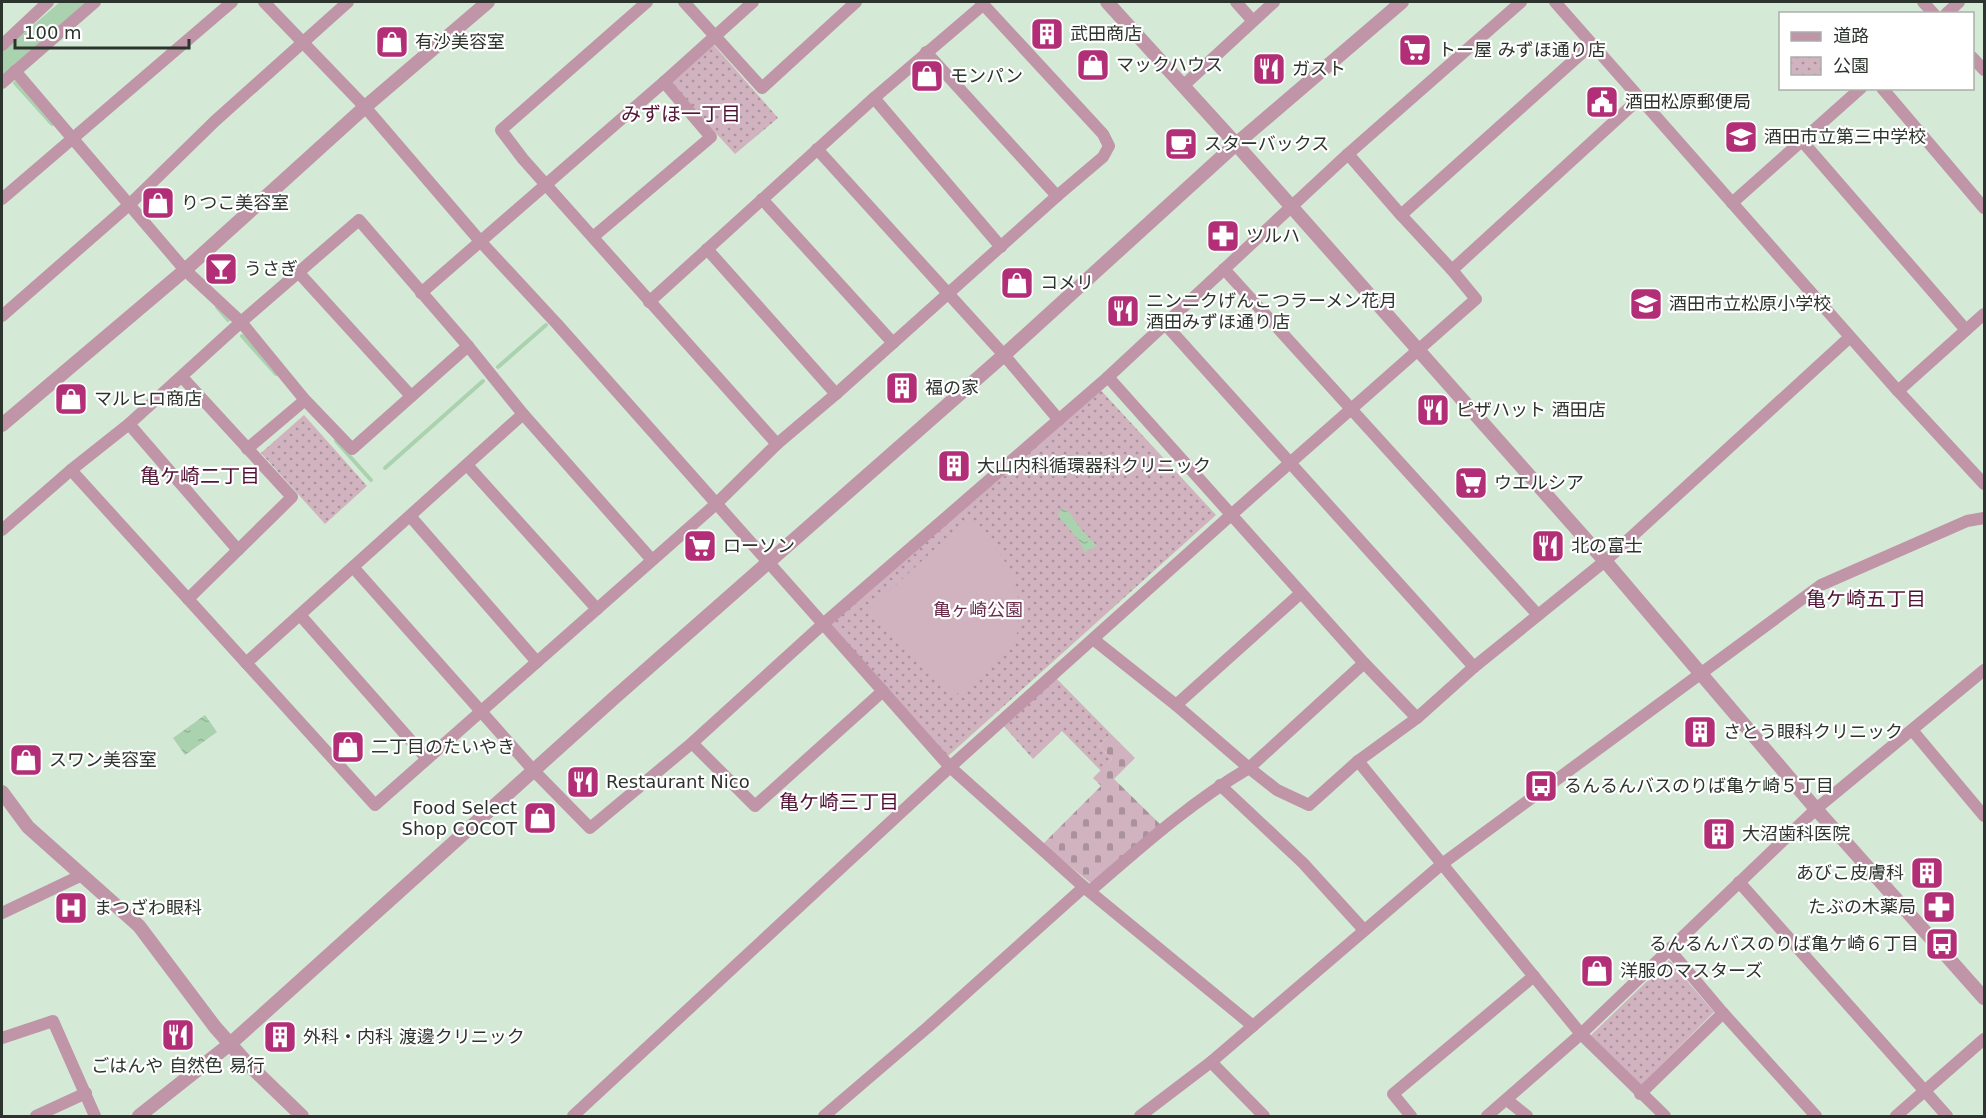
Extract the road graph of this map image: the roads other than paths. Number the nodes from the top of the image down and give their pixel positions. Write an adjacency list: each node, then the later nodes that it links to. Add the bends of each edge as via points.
1 (48, 2): 22 (street)
2 (95, 2): 24 (street)
3 (232, 2): 33 (street)
4 (264, 2): 20 (street)
5 (348, 2): 20 (street)
6 (488, 2): 32 (street)
7 (647, 2): 38 (street, via 501,130)
8 (684, 2): 19 (street)
9 (753, 2): 19 (street)
10 (856, 2): 19 (street, via 762,88)
11 (1107, 2): 27 (street)
12 (1236, 2): 18 (street)
13 (1274, 2): 18 (street)
14 (1402, 2): 35 (street)
15 (1521, 2): 37 (street)
16 (1555, 2): 21 (street)
17 (982, 3): 23 (street); 39 (street, via 1109,146 1103,156)
18 (1252, 20): 27 (street)
19 (715, 36): 25 (street)
20 (304, 43): 32 (street); 43 (street, via 215,121)
21 (1592, 44): 31 (street); 46 (street)
22 (2, 45)
23 (926, 52): 30 (street); 39 (street)
24 (15, 71): 26 (street); 33 (street)
25 (664, 82): 38 (street); 47 (street, via 711,137)
26 (2, 83)
27 (1183, 86): 35 (street)
28 (1859, 90): 34 (street)
29 (1884, 90): 45 (street)
30 (874, 98): 36 (street); 49 (street)
31 (1640, 98): 42 (street); 53 (street)
32 (365, 107): 48 (street); 52 (street)
33 (73, 137): 41 (street); 43 (street)
34 (1802, 141): 42 (street); 62 (street)
35 (1236, 144): 44 (street); 67 (street)
36 (817, 149): 40 (street); 56 (street)
37 (1348, 154): 44 (street); 46 (street)
38 (547, 184): 47 (street); 48 (street)
39 (1057, 196): 49 (street)
40 (762, 198): 50 (street); 64 (street)
41 (2, 199)
42 (1732, 203): 63 (street)
43 (129, 205): 52 (street); 59 (street)
44 (1291, 207): 51 (street); 66 (street)
45 (1984, 208)
46 (1401, 215): 53 (street)
47 (593, 237): 57 (street)
48 (480, 241): 55 (street); 85 (street)
49 (1001, 247): 56 (street)
50 (707, 249): 57 (street); 71 (street)
51 (1224, 269): 61 (street); 74 (street)
52 (185, 270): 60 (street); 78 (street)
53 (1452, 270): 66 (street, via 1476,299)
54 (299, 273): 55 (street, via 358,220); 60 (street); 72 (street)
55 (421, 293): 65 (street)
56 (948, 293): 64 (street); 67 (street)
57 (649, 302): 79 (street)
58 (1984, 314): 62 (street)
59 (2, 316)
60 (241, 322): 68 (street); 73 (street)
61 (1165, 324): 69 (street); 81 (street)
62 (1966, 330): 70 (street)
63 (1850, 337): 70 (street); 93 (street)
64 (893, 343): 71 (street)
65 (468, 346): 72 (street); 75 (street)
66 (1418, 350): 74 (street); 93 (street)
67 (1004, 355): 76 (street); 92 (street)
68 (182, 377): 77 (street); 80 (street)
69 (1108, 377): 76 (street); 86 (street)
70 (1898, 391): 84 (street)
71 (837, 393): 79 (street)
72 (411, 396): 73 (street, via 352,449)
73 (305, 400): 80 (street)
74 (1351, 409): 81 (street); 99 (street)
75 (523, 414): 82 (street); 91 (street)
76 (1059, 420): 100 (street)
77 (129, 424): 83 (street); 90 (street)
78 (2, 425)
79 (777, 444): 85 (street)
80 (247, 449): 90 (street, via 292,497)
81 (1290, 463): 86 (street); 105 (street)
82 (467, 465): 87 (street); 97 (street)
83 (71, 470): 89 (street); 96 (street)
84 (1984, 484)
85 (716, 504): 91 (street); 92 (street)
86 (1231, 515): 95 (street); 101 (street)
87 (410, 516): 94 (street); 102 (street)
88 (1984, 518): 107 (street, via 1821,585)
89 (2, 530)
90 (238, 550): 96 (street)
91 (652, 560): 97 (street)
92 (768, 561): 100 (street); 118 (street)
93 (1605, 561): 99 (street); 107 (street)
94 (353, 567): 98 (street); 110 (street)
95 (1301, 593): 104 (street); 109 (street)
96 (188, 599): 103 (street)
97 (597, 609): 102 (street)
98 (300, 615): 103 (street); 114 (street)
99 (1538, 615): 105 (street)
100 (823, 624): 108 (street); 113 (street)
101 (1093, 639): 109 (street); 116 (street)
102 (537, 662): 110 (street)
103 (246, 663): 114 (street, via 375,805)
104 (1364, 663): 111 (street); 117 (street)
105 (1473, 666): 111 (street)
106 (1984, 670): 112 (street)
107 (1701, 674): 121 (street); 123 (street)
108 (883, 691): 113 (street, via 755,806); 116 (street)
109 (1176, 705): 117 (street)
110 (480, 712): 114 (street); 118 (street)
111 (1417, 718): 115 (street)
112 (1912, 730): 121 (street); 122 (street)
113 (692, 743): 118 (street, via 590,828)
114 (427, 759)
115 (1358, 761): 117 (street, via 1309,805 1277,790); 123 (street)
116 (950, 767): 126 (street); 147 (street)
117 (1249, 768): 119 (street)
118 (534, 771): 137 (street)
119 (1220, 785): 126 (street); 128 (street, via 1303,863)
120 (2, 792): 124 (street, via 28,827)
121 (1815, 809): 125 (street); 131 (street)
122 (1984, 816)
123 (1442, 864): 128 (street); 130 (street)
124 (82, 874): 127 (street); 137 (street, via 139,926)
125 (1738, 882): 129 (street); 139 (street)
126 (1087, 889): 133 (street); 148 (street)
127 (2, 913)
128 (1364, 930): 133 (street)
129 (1669, 949): 132 (street); 134 (street)
130 (1534, 976): 134 (street); 151 (street, via 1393,1094)
131 (1984, 998)
132 (1723, 1013): 141 (street); 155 (street)
133 (1253, 1026): 138 (street)
134 (1581, 1034): 141 (street); 142 (street)
135 (2, 1038): 140 (street, via 53,1021)
136 (1984, 1039): 139 (street)
137 (230, 1044): 145 (street); 146 (street)
138 (1210, 1062): 149 (street); 150 (street)
139 (1925, 1092): 156 (street); 157 (street)
140 (86, 1093): 143 (street); 144 (street)
141 (1640, 1094): 154 (street)
142 (1507, 1100): 152 (street); 153 (street)
143 (36, 1116)
144 (95, 1116)
145 (139, 1116)
146 (302, 1116)
147 (573, 1116)
148 (825, 1116)
149 (1140, 1116)
150 (1264, 1116)
151 (1412, 1116)
152 (1487, 1116)
153 (1527, 1116)
154 (1665, 1116)
155 (1816, 1116)
156 (1896, 1116)
157 (1947, 1116)

